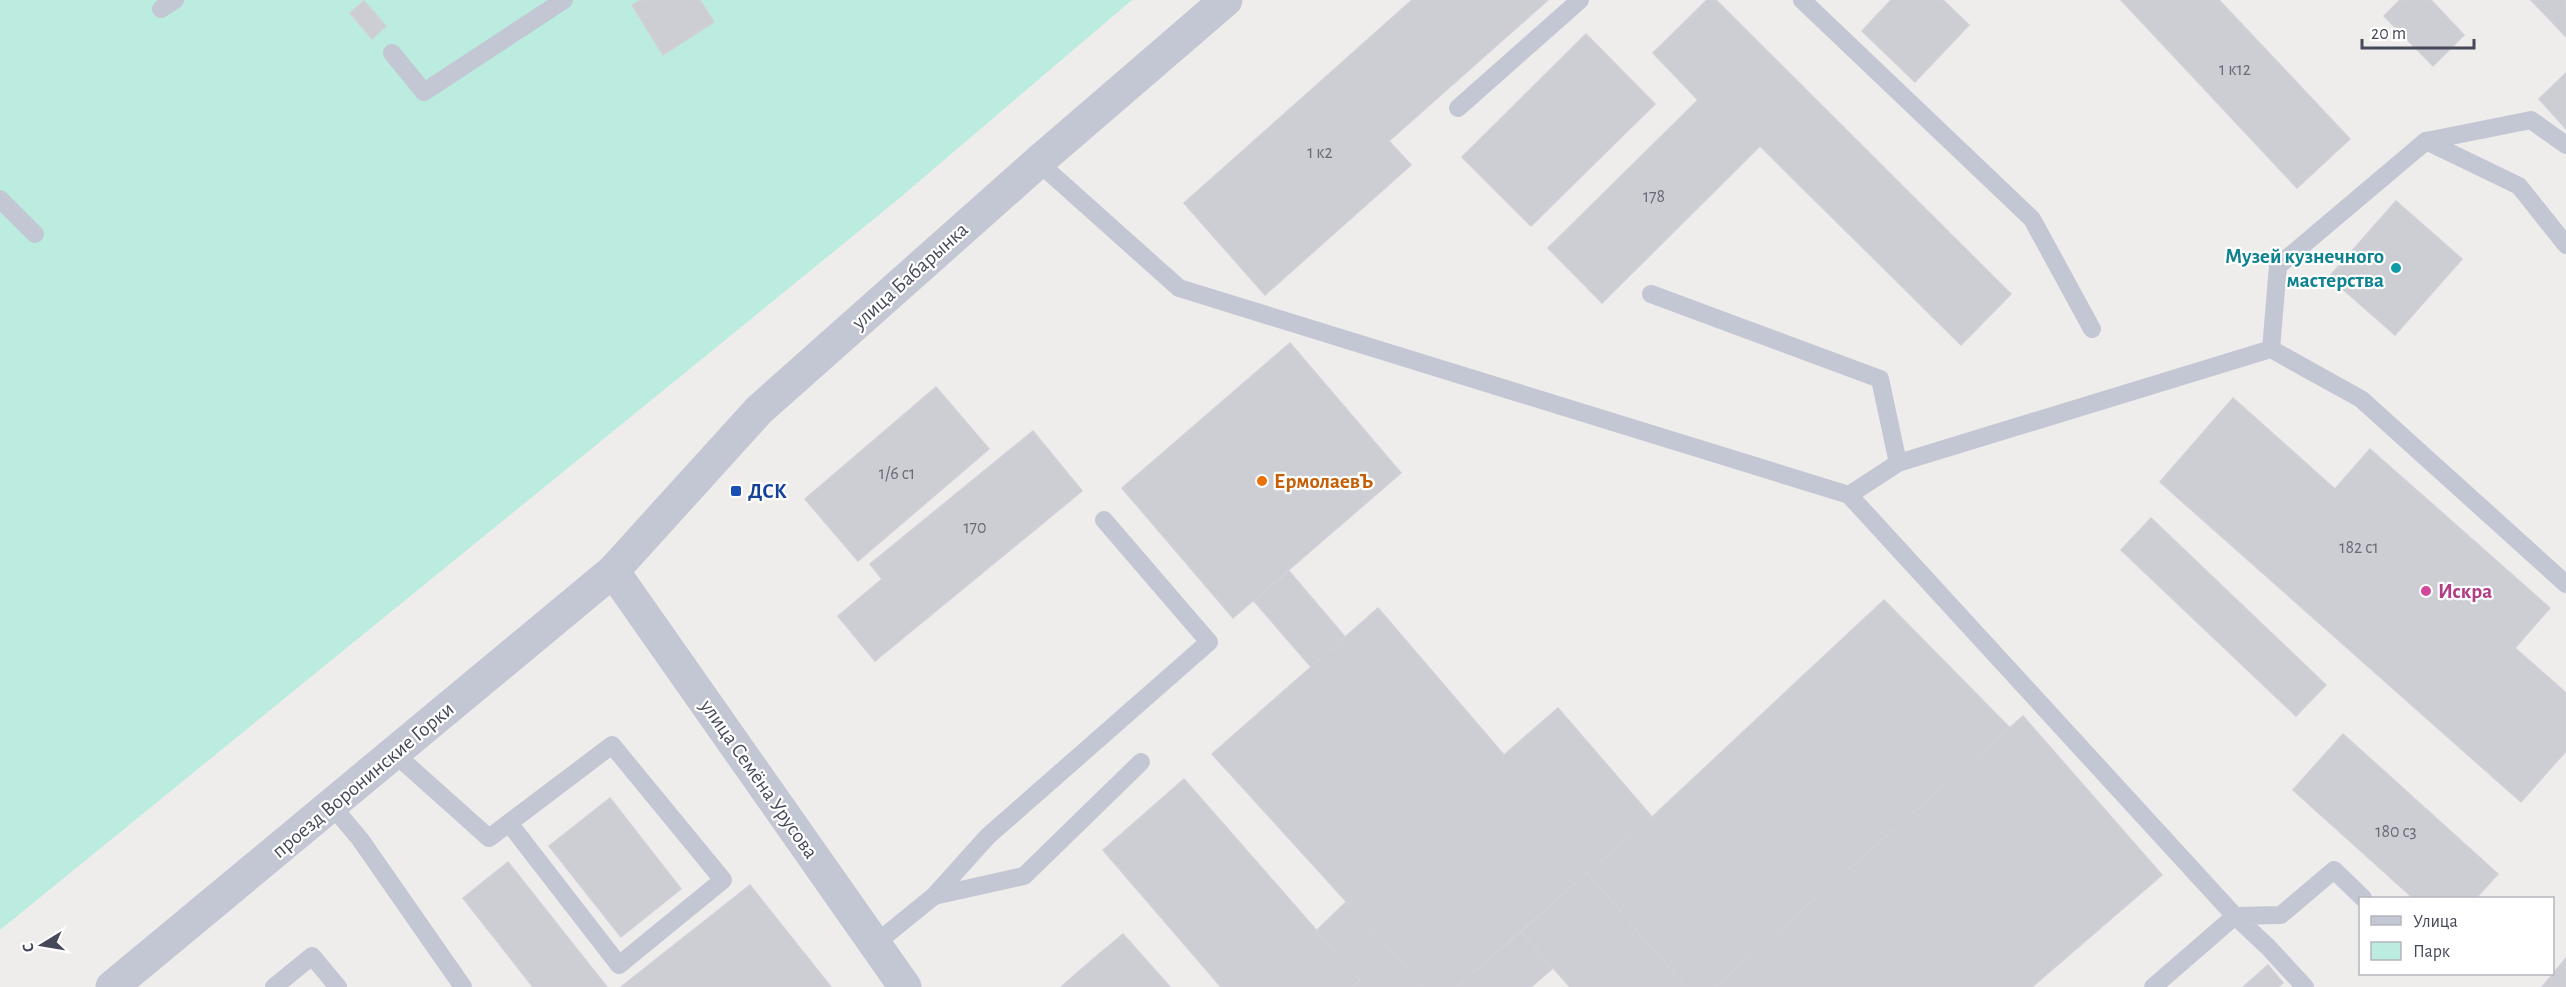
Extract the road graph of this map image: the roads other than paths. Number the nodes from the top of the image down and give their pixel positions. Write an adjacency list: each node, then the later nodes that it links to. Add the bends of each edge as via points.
1 (564, 0): 5 (lane, via 424,92)
2 (1226, 0): 9 (street, улица Бабарынка)
3 (1580, 0): 6 (lane)
4 (1802, 0): 14 (lane, via 2032,219)
5 (392, 52)
6 (1458, 108)
7 (2426, 141): 8 (lane, via 2531,120); 12 (lane, via 2518,186); 15 (lane, via 2278,266)
8 (2566, 145)
9 (1038, 162): 17 (lane, via 1179,288); 19 (street, улица Бабарынка, via 759,410)
10 (0, 199): 11 (lane)
11 (35, 234)
12 (2566, 244)
13 (1651, 294): 16 (lane, via 1880,380)
14 (2092, 329)
15 (2271, 349): 16 (lane); 20 (lane, via 2361,399)
16 (1898, 463): 17 (lane)
17 (1849, 495): 27 (lane)
18 (1104, 520): 25 (lane, via 1209,642 988,836)
19 (613, 571): 21 (street, проезд Воронинские Горки); 28 (street, улица Семёна Урусова)
20 (2566, 584)
21 (395, 754): 23 (street, проезд Воронинские Горки); 24 (lane, via 489,838)
22 (1141, 762): 25 (lane, via 1024,876)
23 (332, 806): 29 (street, проезд Воронинские Горки); 32 (lane, via 360,839)
24 (509, 823): 24 (lane, via 612,746 723,880 619,965)
25 (934, 896): 28 (lane)
26 (2362, 897): 27 (lane, via 2334,870 2281,915)
27 (2235, 916): 34 (lane); 35 (lane)
28 (875, 944): 33 (street, улица Семёна Урусова)
29 (112, 987)
30 (274, 987): 31 (lane, via 312,956)
31 (339, 987)
32 (463, 987)
33 (905, 987)
34 (2153, 987)
35 (2305, 987)

